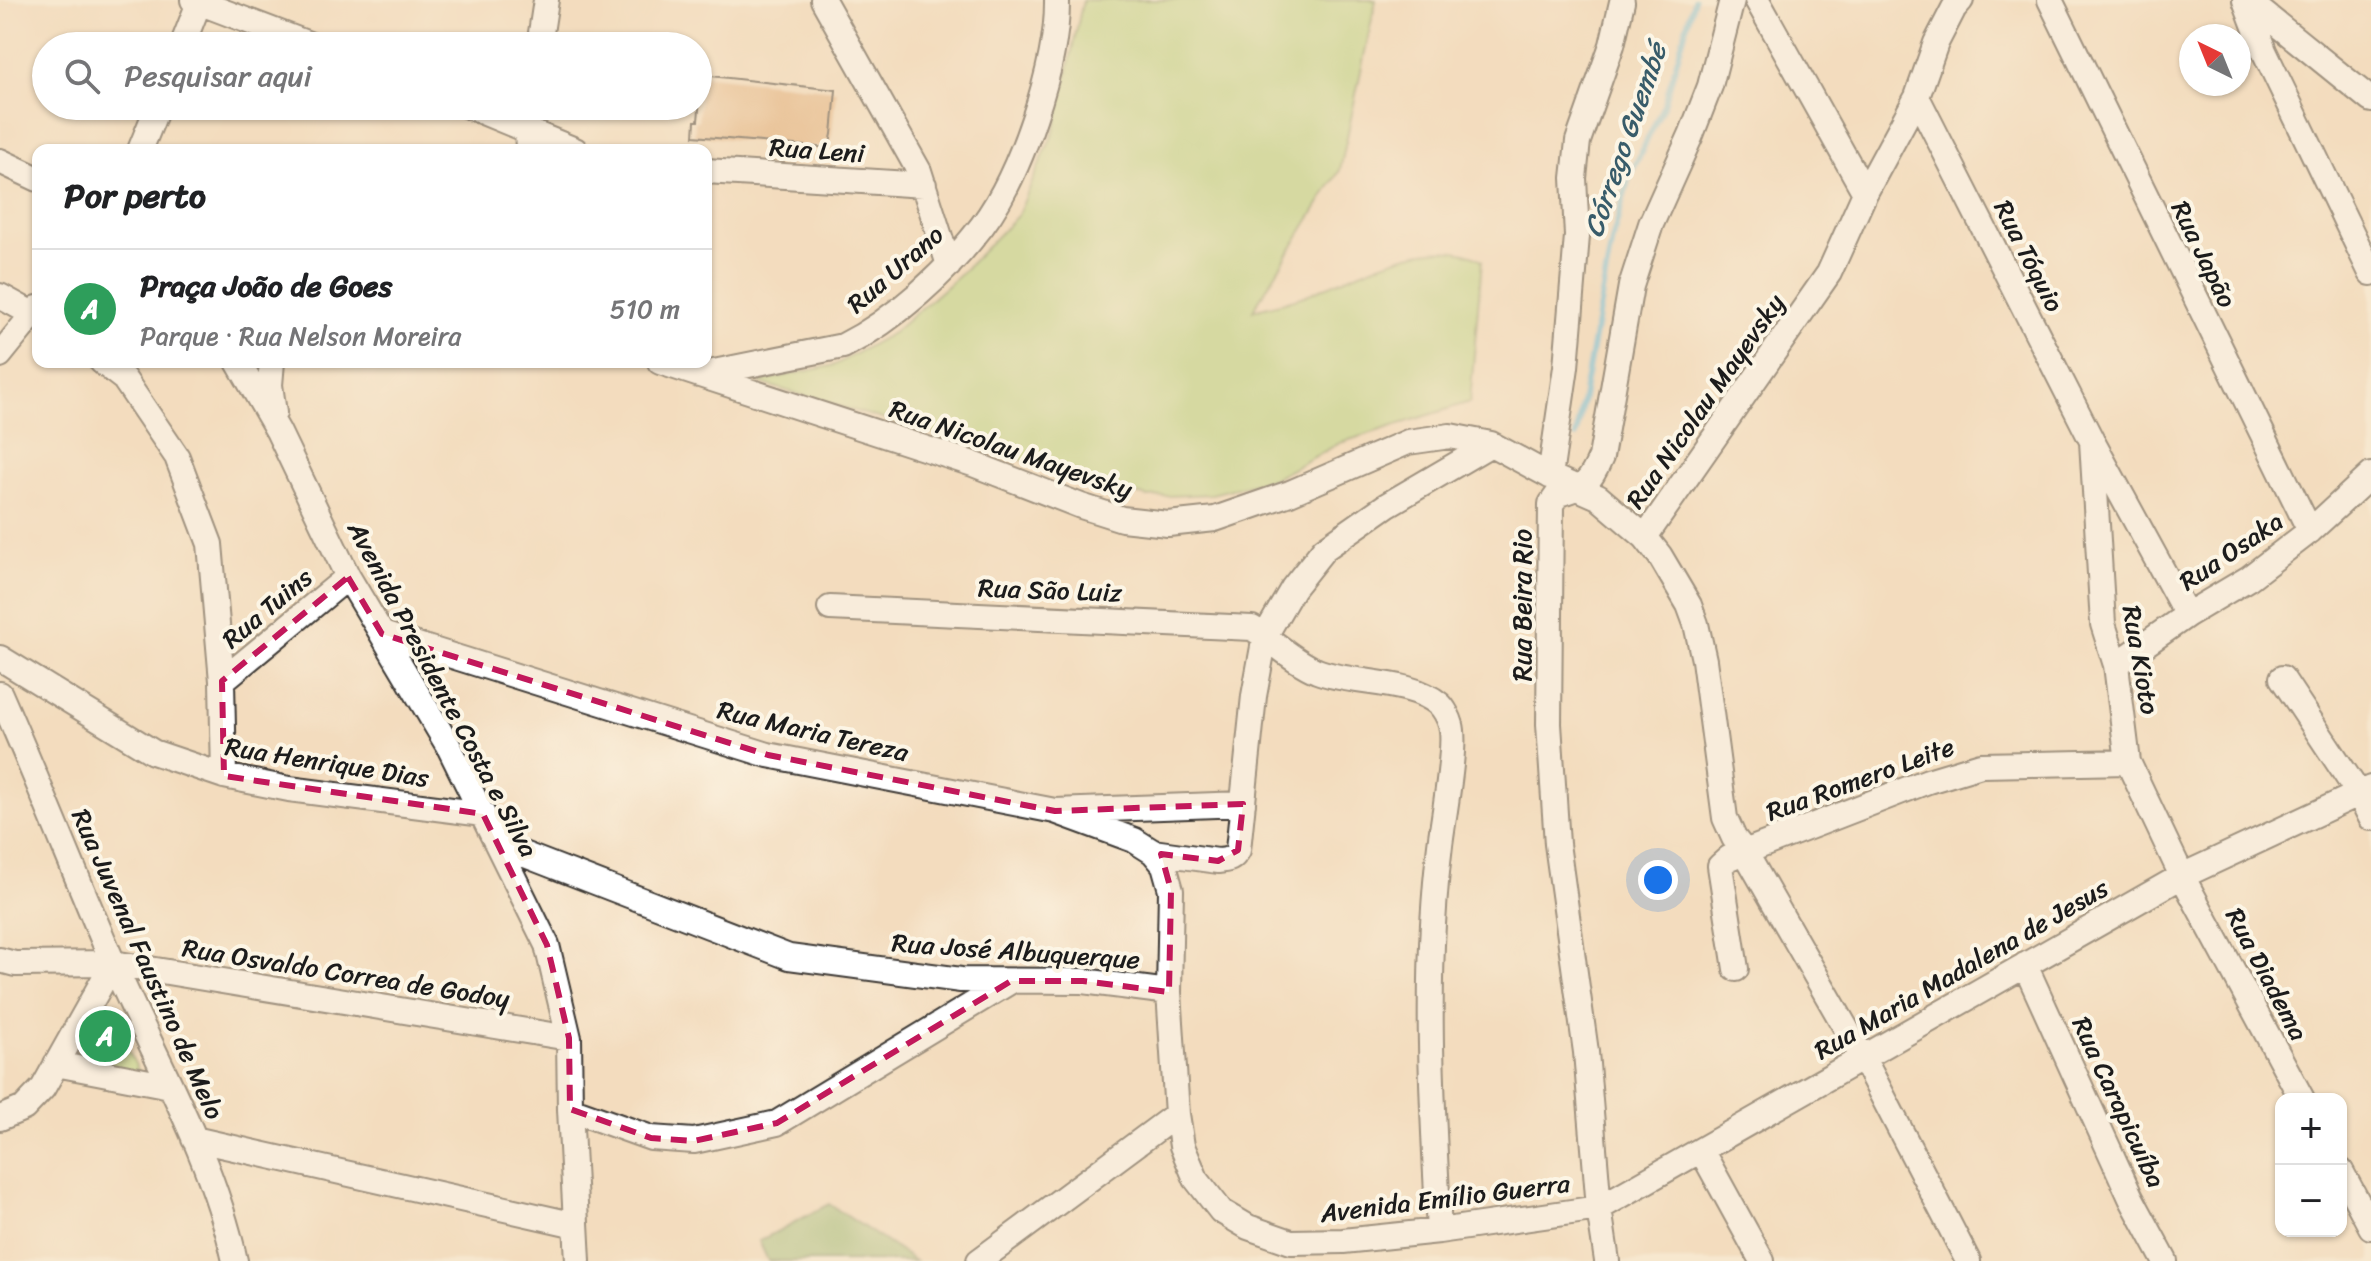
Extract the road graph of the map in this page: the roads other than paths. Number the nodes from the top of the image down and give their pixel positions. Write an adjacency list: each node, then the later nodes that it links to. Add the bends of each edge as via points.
1 (197, 0): 11 (street); 12 (street)
2 (546, 0): 13 (street)
3 (823, 0): 24 (street)
4 (1057, 0): 26 (street, Rua Urano, via 1047,79 1030,130 984,223)
5 (1732, 0): 42 (street, Rua Beira Rio, via 1710,86 1651,224 1631,286 1601,457)
6 (1757, 0): 25 (street)
7 (1961, 0): 14 (street, Rua Nicolau Mayevsky, via 1936,43)
8 (2050, 0): 43 (street, Rua Japão)
9 (2246, 0): 15 (street); 27 (street, via 2264,51)
10 (1622, 2): 41 (street, via 1578,141 1576,251)
11 (187, 32)
12 (278, 32)
13 (541, 32)
14 (1917, 97): 25 (street, Rua Nicolau Mayevsky); 38 (street, Rua Tóquio)
15 (2371, 100)
16 (152, 120): 19 (street)
17 (506, 120): 18 (street)
18 (528, 128): 20 (street)
19 (142, 144)
20 (562, 144)
21 (0, 161): 23 (street)
22 (712, 171): 24 (street, Rua Leni)
23 (32, 176)
24 (924, 185): 26 (street)
25 (1865, 193): 44 (street, Rua Nicolau Mayevsky, via 1829,273)
26 (949, 265): 36 (street, Rua Urano, via 863,336 843,346)
27 (2371, 273)
28 (0, 296): 29 (street)
29 (32, 311)
30 (32, 318): 31 (street)
31 (0, 355)
32 (110, 368): 53 (street, via 124,379 177,457 205,529)
33 (241, 368): 37 (street, Avenida Presidente Costa e Silva)
34 (271, 368): 37 (street, Avenida Presidente Costa e Silva)
35 (677, 368): 36 (street, Rua Nicolau Mayevsky)
36 (696, 375): 39 (street, Rua Nicolau Mayevsky, via 973,464 1122,519 1168,524 1215,519 1408,442 1450,436)
37 (278, 431): 45 (street, Avenida Presidente Costa e Silva)
38 (2092, 441): 47 (street, Rua Tóquio); 51 (street, Rua Kioto, via 2103,624)
39 (1491, 444): 41 (street, Rua Nicolau Mayevsky); 49 (street, via 1324,549)
40 (2371, 475): 43 (street, Rua Osaka)
41 (1550, 476): 42 (street, Rua Nicolau Mayevsky)
42 (1581, 489): 44 (street, Rua Nicolau Mayevsky); 83 (street, Rua Beira Rio, via 1558,494 1551,504 1549,724 1557,844 1586,1052)
43 (2310, 531): 47 (street, Rua Osaka, via 2249,578)
44 (1645, 537): 64 (street, via 1696,624 1725,818)
45 (348, 577): 48 (street, Avenida Presidente Costa e Silva); 53 (street, Rua Tuins)
46 (830, 608): 49 (street, Rua São Luiz, via 1232,625)
47 (2187, 615): 51 (street, Rua Osaka)
48 (382, 634): 59 (street, Rua Maria Tereza, via 768,755); 60 (street, Avenida Presidente Costa e Silva)
49 (1265, 636): 58 (street); 86 (street, via 1296,661 1321,672 1419,693 1441,705 1451,725 1430,977)
50 (0, 658): 56 (street, Rua Henrique Dias, via 153,752)
51 (2116, 665): 55 (street, Rua Kioto)
52 (2282, 678): 57 (street)
53 (222, 681): 56 (street)
54 (0, 694): 67 (street, Rua Juvenal Faustino de Melo)
55 (2128, 762): 64 (street, Rua Romero Leite, via 1981,765); 65 (street, Rua Kioto)
56 (224, 776): 60 (street, Rua Henrique Dias)
57 (2365, 791): 61 (street); 65 (street, Rua Maria Madalena de Jesus)
58 (1243, 804): 59 (street, Rua Maria Tereza); 63 (street, via 1238,850 1229,860)
59 (1055, 811): 63 (street)
60 (483, 814): 62 (street, Avenida Presidente Costa e Silva)
61 (2371, 818)
62 (497, 844): 70 (street, Rua José Albuquerque, via 789,957 961,980); 72 (street, Avenida Presidente Costa e Silva, via 547,945)
63 (1153, 852): 71 (street, Avenida Emílio Guerra, via 1164,865 1171,890)
64 (1745, 852): 69 (street, Rua Romero Leite, via 1720,866); 73 (street)
65 (2182, 876): 68 (street, Rua Maria Madalena de Jesus); 76 (street, Rua Diadema)
66 (0, 960): 67 (street, Rua Osvaldo Correa de Godoy)
67 (113, 963): 72 (street, Rua Osvaldo Correa de Godoy); 74 (street); 75 (street, Rua Juvenal Faustino de Melo)
68 (2025, 965): 73 (street, Rua Maria Madalena de Jesus); 93 (street, Rua Carapicuíba)
69 (1736, 969)
70 (1011, 981): 71 (street, Rua José Albuquerque, via 1083,981); 77 (street, via 777,1123 694,1141 651,1138)
71 (1169, 992): 78 (street, Avenida Emílio Guerra)
72 (569, 1038): 77 (street, Avenida Presidente Costa e Silva)
73 (1863, 1058): 81 (street, Rua Maria Madalena de Jesus); 92 (street)
74 (56, 1064): 75 (street); 79 (street, via 24,1108)
75 (170, 1086): 80 (street, Rua Juvenal Faustino de Melo)
76 (2299, 1093)
77 (570, 1109): 84 (street, Avenida Presidente Costa e Silva)
78 (1177, 1114): 86 (street, Avenida Emílio Guerra, via 1182,1146 1196,1179 1221,1211 1248,1227 1291,1242); 89 (street)
79 (0, 1118)
80 (194, 1139): 84 (street); 87 (street, Rua Juvenal Faustino de Melo)
81 (1701, 1150): 83 (street, Rua Maria Madalena de Jesus); 91 (street)
82 (2347, 1182): 85 (street)
83 (1599, 1208): 86 (street, Avenida Emílio Guerra); 90 (street)
84 (576, 1225): 88 (street, Avenida Presidente Costa e Silva)
85 (2371, 1227)
86 (1439, 1231)
87 (235, 1261)
88 (578, 1261)
89 (979, 1261)
90 (1607, 1261)
91 (1762, 1261)
92 (1968, 1261)
93 (2165, 1261)

